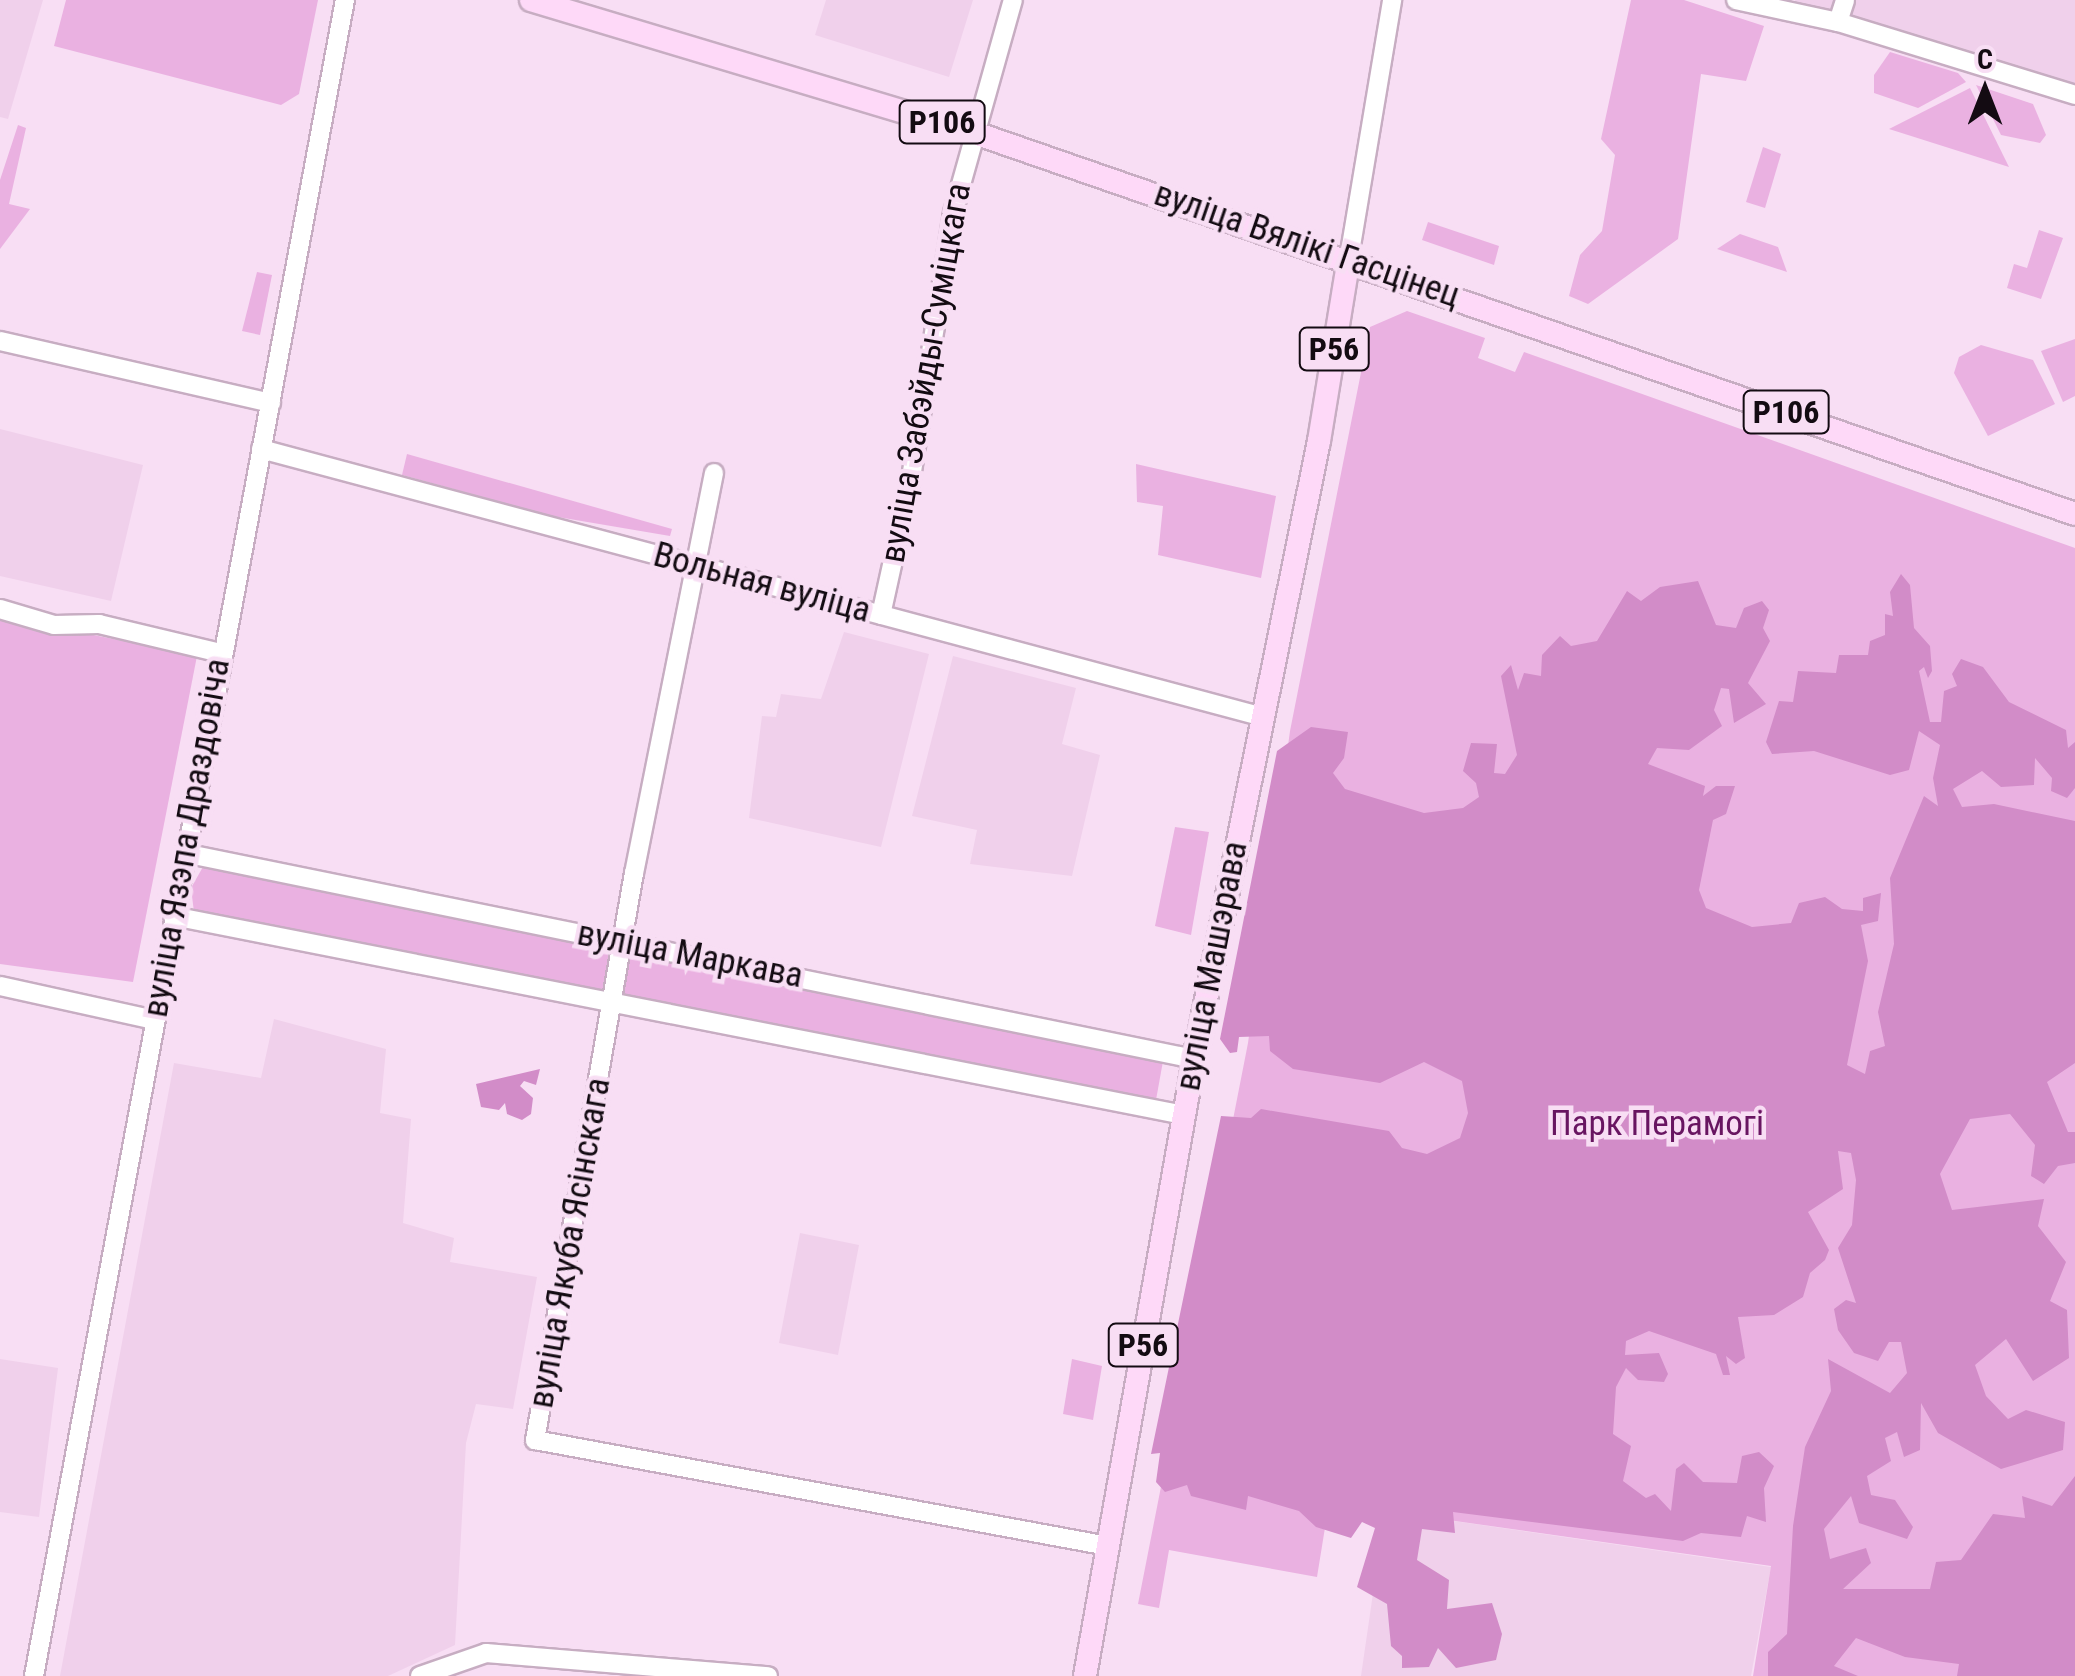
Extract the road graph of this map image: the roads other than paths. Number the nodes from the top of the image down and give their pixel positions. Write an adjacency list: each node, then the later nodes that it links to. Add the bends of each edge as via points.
1 (345, 0): 13 (street, вуліца Язэпа Драздовіча)
2 (531, 0): 10 (main road, вуліца Вялікі Гасцінец / Р106)
3 (1013, 0): 10 (street, вуліца Забэйды-Суміцкага)
4 (1392, 0): 11 (street)
5 (1736, 0): 7 (street)
6 (1845, 0): 8 (street)
7 (1779, 7): 8 (street)
8 (1838, 22): 9 (street)
9 (2075, 94)
10 (972, 132): 11 (main road, вуліца Вялікі Гасцінец / Р106); 19 (street, вуліца Забэйды-Суміцкага)
11 (1349, 258): 16 (main road, вуліца Вялікі Гасцінец / Р106); 21 (main road, вуліца Машэрава / Р56)
12 (0, 341): 13 (street)
13 (271, 403): 14 (street, вуліца Язэпа Драздовіча)
14 (261, 449): 17 (street, Вольная вуліца); 20 (street, вуліца Язэпа Драздовіча)
15 (714, 473): 17 (street, вуліца Якуба Ясінскага)
16 (2075, 514)
17 (693, 564): 19 (street, Вольная вуліца); 24 (street, вуліца Якуба Ясінскага)
18 (0, 609): 20 (street, via 54,625 99,624)
19 (881, 615): 21 (street, Вольная вуліца)
20 (221, 653): 22 (street, вуліца Язэпа Драздовіча)
21 (1262, 717): 28 (main road, вуліца Машэрава / Р56)
22 (184, 853): 23 (street, вуліца Язэпа Драздовіча); 24 (street, вуліца Маркава)
23 (173, 916): 26 (street, вуліца Маркава); 27 (street, вуліца Язэпа Драздовіча)
24 (622, 942): 26 (street, вуліца Якуба Ясінскага); 28 (street, вуліца Маркава)
25 (0, 986): 27 (street)
26 (613, 1001): 29 (street, вуліца Маркава); 30 (street, вуліца Якуба Ясінскага, via 535,1440)
27 (154, 1020): 31 (street, вуліца Язэпа Драздовіча)
28 (1194, 1059): 29 (main road, вуліца Машэрава / Р56)
29 (1184, 1115): 30 (main road, вуліца Машэрава / Р56)
30 (1108, 1546): 34 (main road, вуліца Машэрава / Р56)
31 (34, 1676)
32 (420, 1676): 33 (street, via 486,1653)
33 (768, 1676)
34 (1085, 1676)

